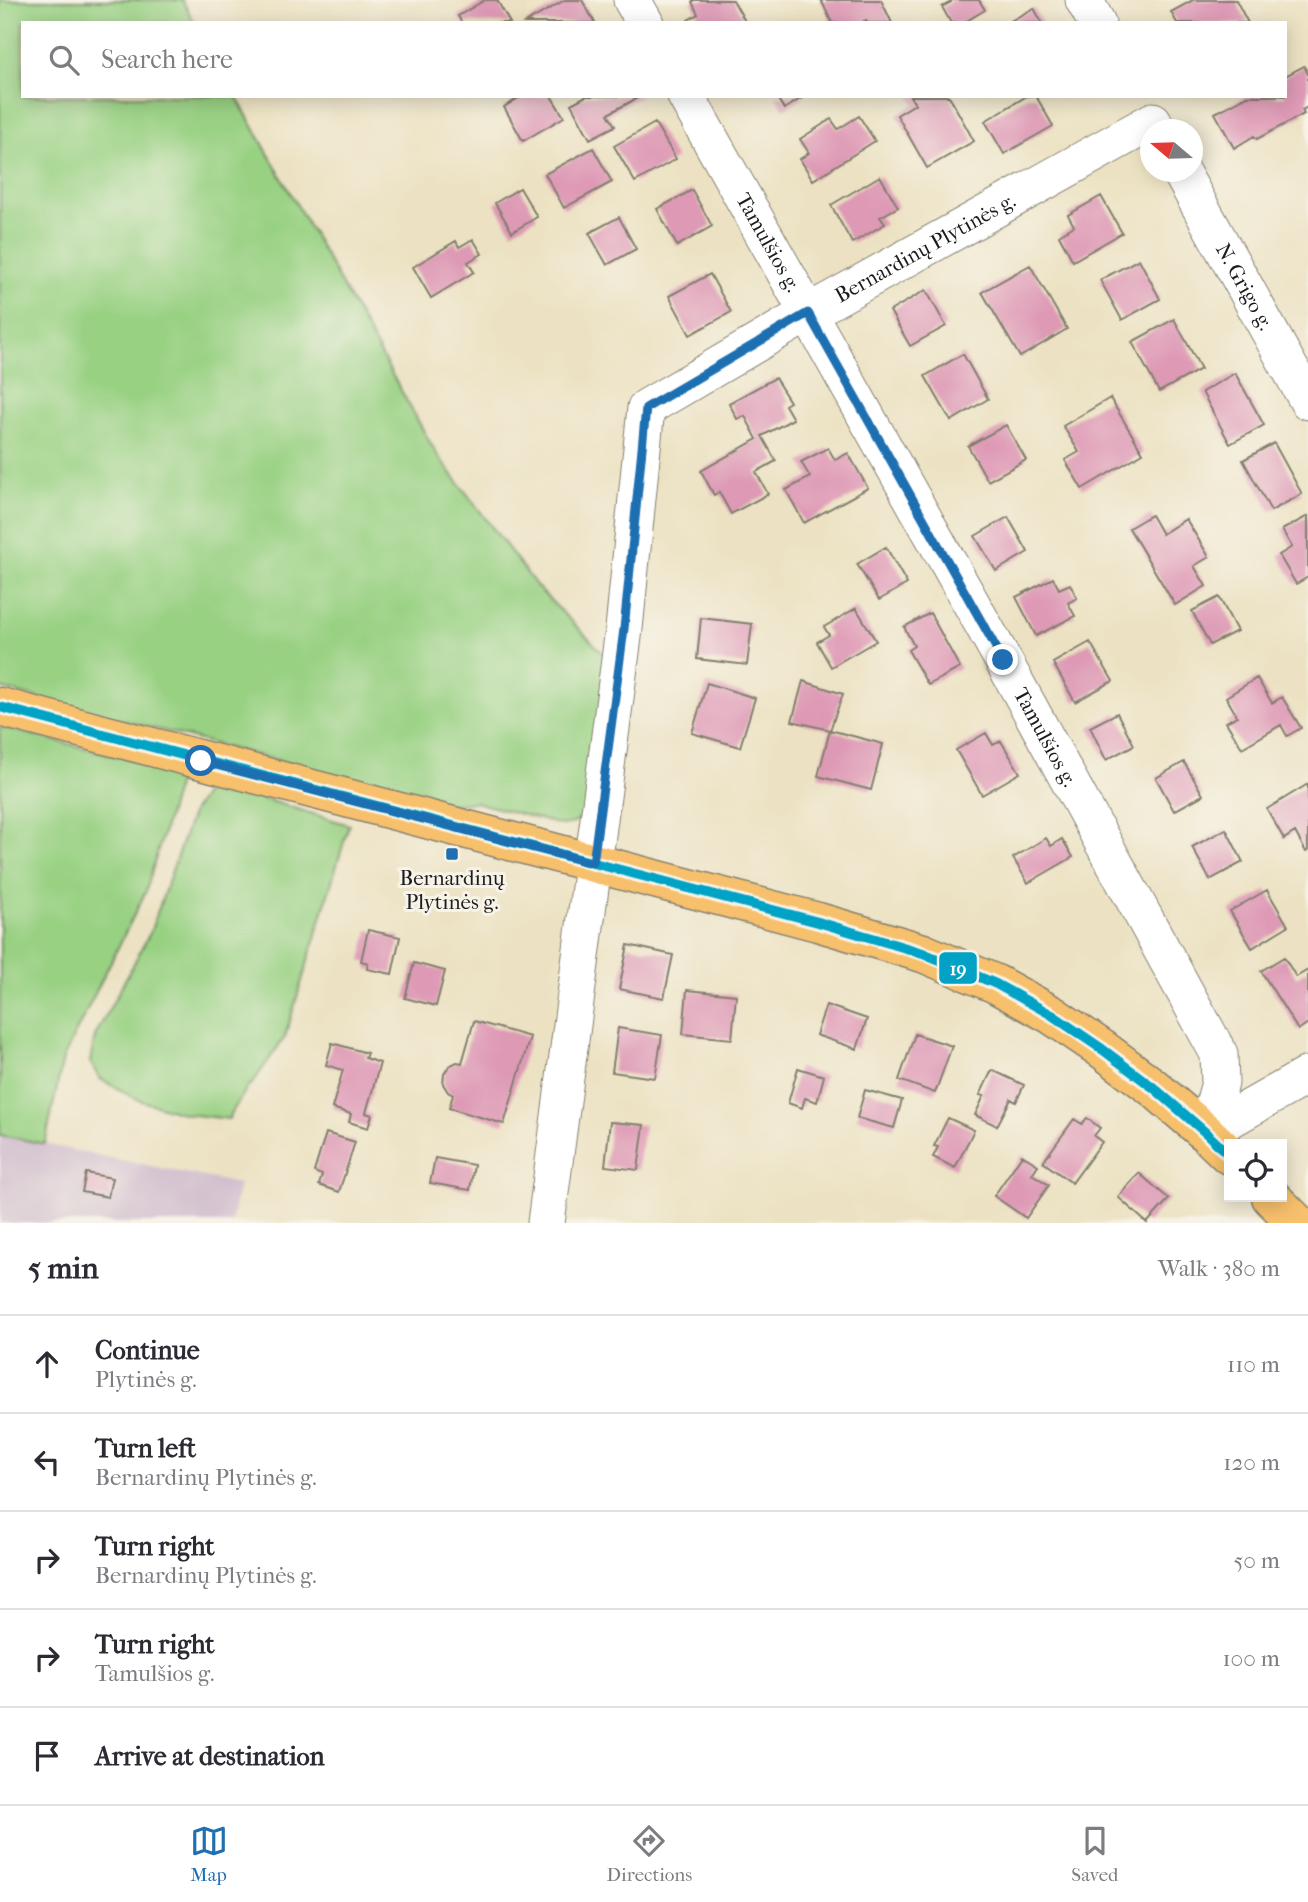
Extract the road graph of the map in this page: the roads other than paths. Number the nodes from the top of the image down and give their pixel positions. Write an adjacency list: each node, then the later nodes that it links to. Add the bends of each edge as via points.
1 (632, 0): 3 (street)
2 (1084, 0): 4 (street)
3 (644, 21)
4 (1096, 21)
5 (687, 98): 8 (street, Tamulšios g.)
6 (1150, 115): 8 (street, Bernardinų Plytinės g.)
7 (1187, 182): 9 (street, N. Grigo g.)
8 (808, 313): 11 (street, Bernardinų Plytinės g., via 646,408 624,629); 13 (street, Tamulšios g., via 1219,1054)
9 (1308, 401)
10 (0, 707): 11 (main road)
11 (593, 863): 13 (main road, via 923,953 996,984 1102,1049); 15 (street, Bernardinų Plytinės g.)
12 (1308, 1075): 13 (street)
13 (1218, 1144)
14 (1276, 1202): 16 (main road)
15 (546, 1223)
16 (1297, 1223)

